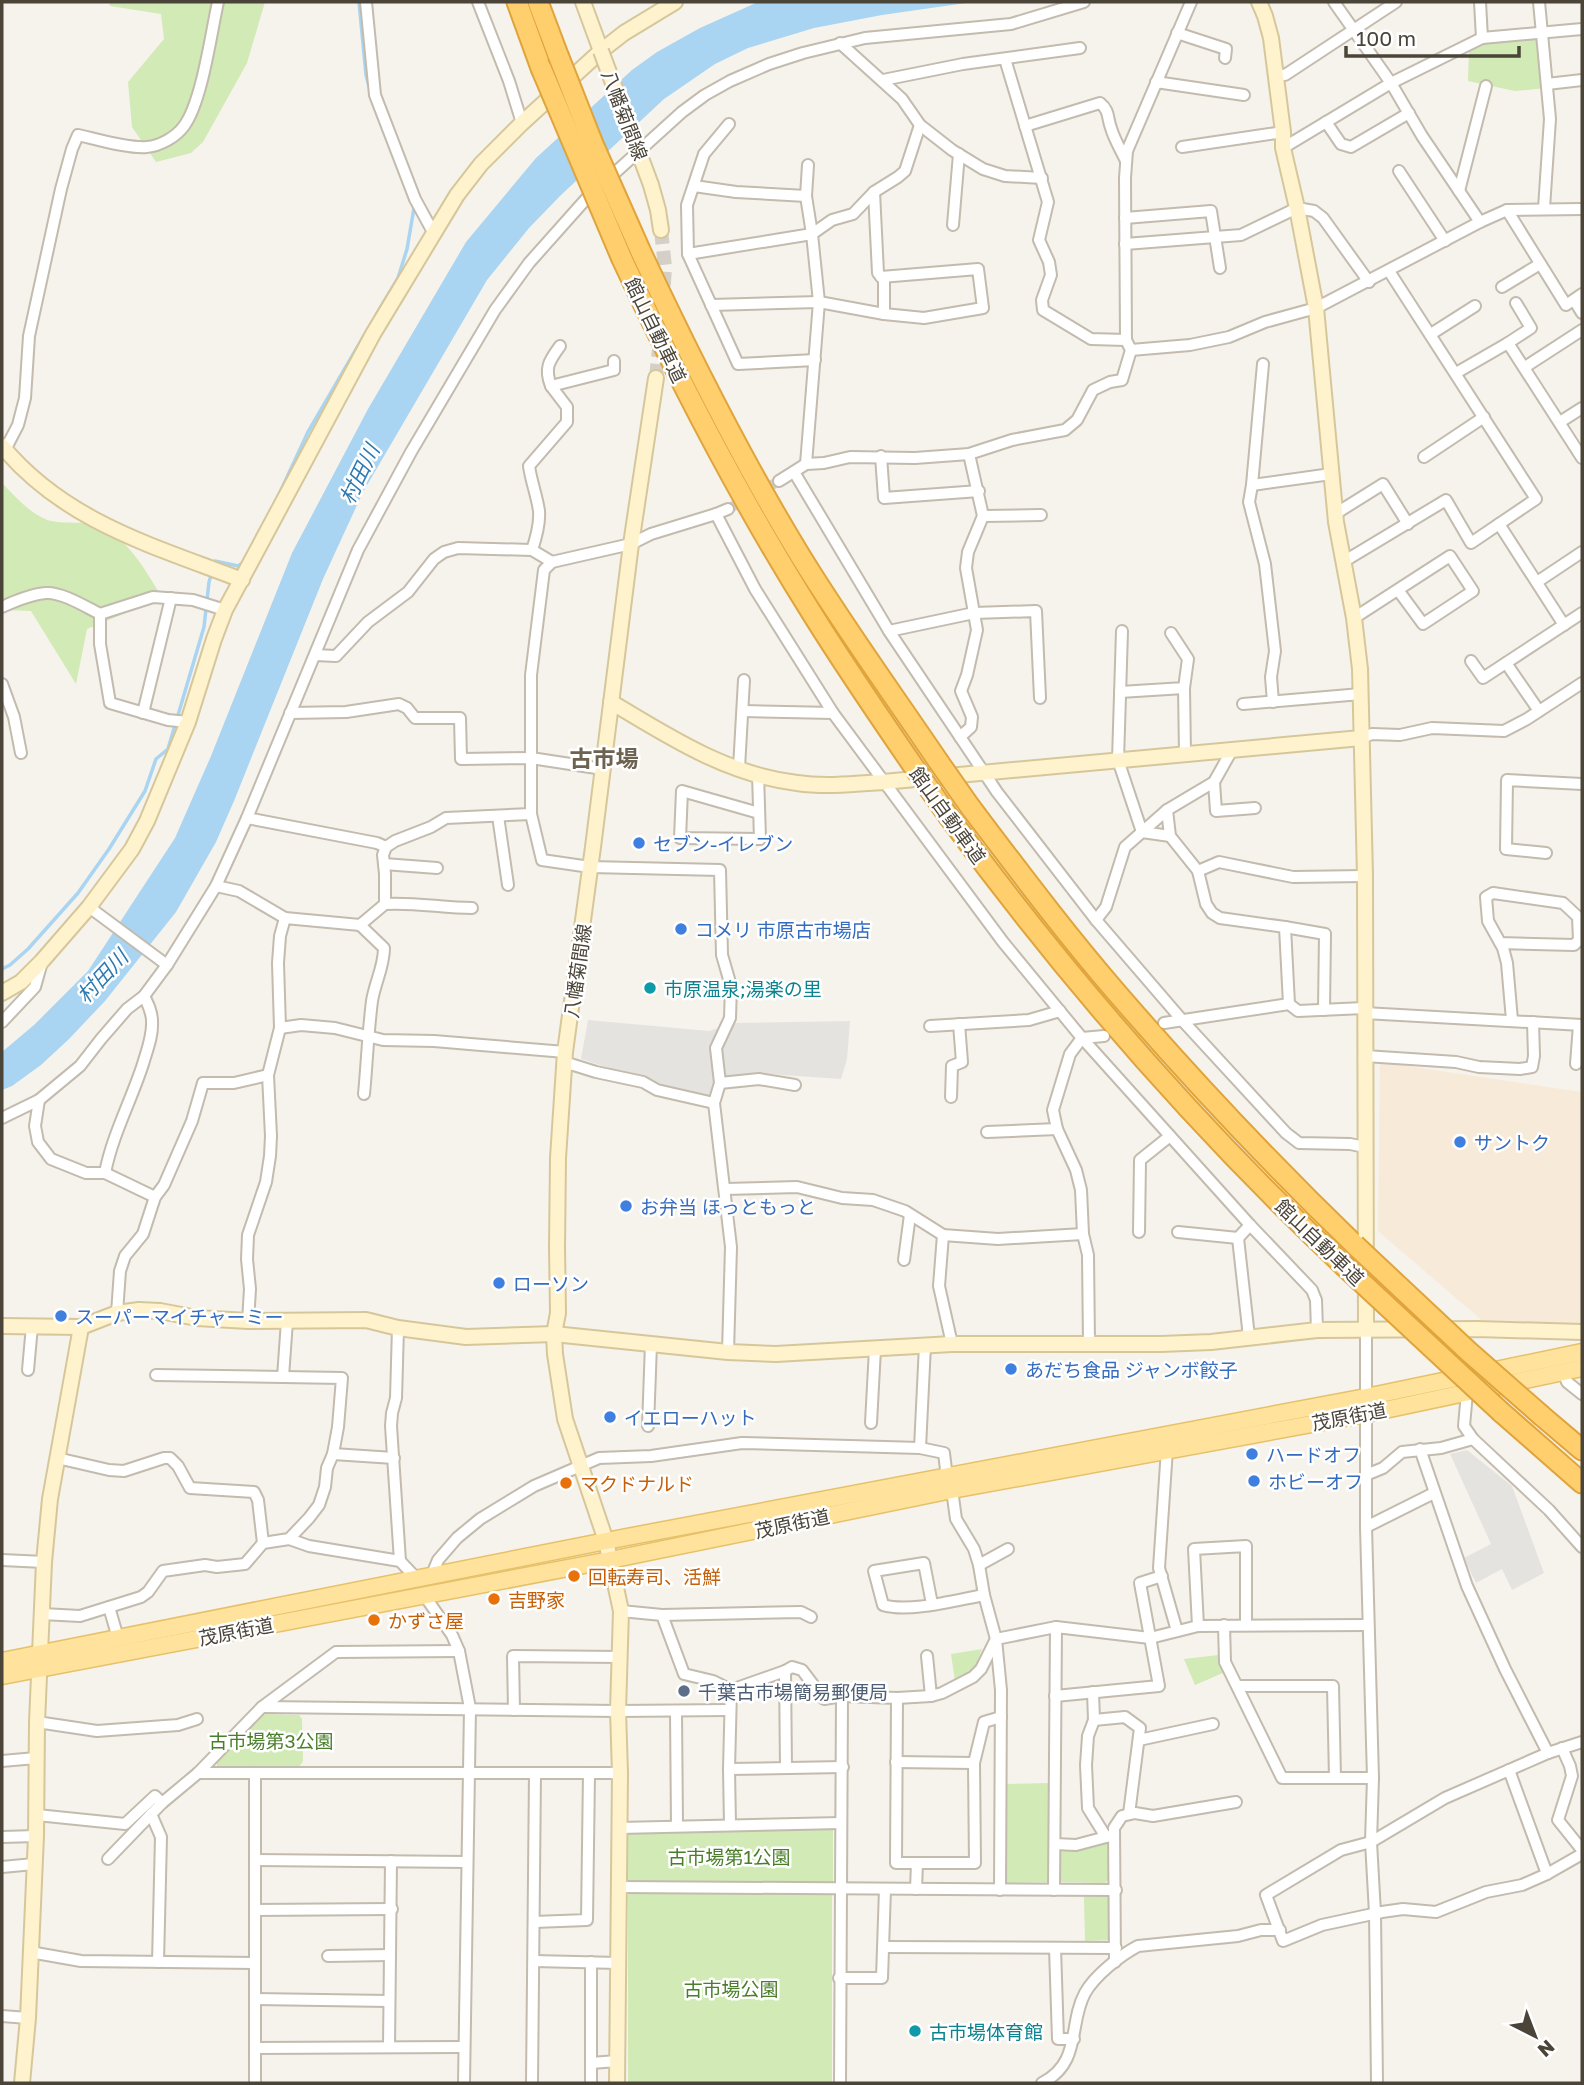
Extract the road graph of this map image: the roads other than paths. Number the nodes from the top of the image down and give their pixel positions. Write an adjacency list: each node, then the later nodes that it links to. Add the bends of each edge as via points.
1 (218, 2): 95 (street, via 201,80 182,129 148,148 78,135 29,336 25,398 18,425)
2 (366, 2): 60 (street, via 375,95 415,199)
3 (478, 2): 36 (street)
4 (517, 2): 276 (highway, 館山自動車道, bridge, via 622,259 740,492 812,614 949,817 1036,932 1166,1087 1343,1265)
5 (538, 2): 270 (highway, 館山自動車道, bridge, via 640,250 724,421 794,546 862,653 971,807 1114,990 1290,1182 1468,1351)
6 (583, 2): 23 (street, 八幡菊間線)
7 (675, 2): 23 (street)
8 (1084, 2): 21 (street, via 1011,24)
9 (1191, 2): 19 (street)
10 (1259, 2): 26 (street, via 1271,38)
11 (1334, 2): 17 (street)
12 (1396, 2): 15 (street)
13 (1480, 2): 20 (street)
14 (1539, 2): 18 (street)
15 (1381, 6): 17 (street)
16 (1582, 29): 18 (street)
17 (1352, 30): 26 (street, via 1285,75); 30 (street)
18 (1542, 32): 20 (street); 31 (street)
19 (1178, 33): 24 (street, via 1226,49); 29 (street)
20 (1482, 38): 30 (street)
21 (840, 43): 27 (street); 132 (street, via 769,64 705,95 586,199 529,263 469,352 398,476 358,550)
22 (1080, 48): 25 (street)
23 (601, 51): 36 (street); 59 (street, 八幡菊間線, bridge, via 651,185)
24 (1225, 58)
25 (1005, 60): 27 (street); 39 (street)
26 (1275, 75): 40 (street)
27 (883, 80): 38 (street)
28 (1582, 80): 31 (street)
29 (1156, 82): 33 (street); 44 (street)
30 (1391, 83): 34 (street); 35 (street)
31 (1547, 84): 53 (street, via 1550,119)
32 (1486, 86): 49 (street)
33 (1244, 95)
34 (1409, 113): 35 (street, via 1352,146 1341,144); 49 (street)
35 (1326, 122): 42 (street)
36 (522, 123): 60 (street, via 481,164)
37 (729, 124): 48 (street, via 704,154)
38 (920, 125): 43 (street); 50 (street, via 905,171)
39 (1025, 126): 44 (street, via 1100,103); 47 (street)
40 (1283, 132): 41 (street); 42 (street)
41 (1182, 147)
42 (1283, 148): 52 (street)
43 (959, 154): 47 (street, via 1005,176); 58 (street)
44 (1126, 160): 56 (street)
45 (808, 165): 51 (street)
46 (1399, 171): 63 (street)
47 (1042, 178): 83 (street, via 1048,202 1039,240 1051,275 1043,310 1091,339)
48 (694, 186): 51 (street); 65 (street, via 687,205)
49 (1459, 191): 57 (street)
50 (874, 192): 61 (street, via 853,214 832,220); 69 (street)
51 (806, 196): 61 (street)
52 (1297, 208): 62 (street, via 1241,235); 70 (street, via 1323,218); 77 (street)
53 (1544, 208): 54 (street); 55 (street)
54 (1582, 209)
55 (1507, 211): 57 (street); 66 (street)
56 (1125, 218): 62 (street, via 1211,211); 64 (street)
57 (1480, 222): 63 (street)
58 (953, 225)
59 (661, 230)
60 (433, 232): 118 (street, via 373,334)
61 (812, 234): 65 (street); 73 (street)
62 (1215, 237): 64 (street); 67 (street)
63 (1445, 241): 68 (street)
64 (1125, 244): 83 (street)
65 (688, 254): 75 (street)
66 (1540, 264): 71 (street); 72 (street, via 1566,305)
67 (1220, 268)
68 (1389, 271): 70 (street); 81 (street)
69 (881, 277): 78 (street); 78 (street, via 978,269 983,308 924,318)
70 (1369, 282): 77 (street)
71 (1502, 287)
72 (1578, 297): 79 (street)
73 (819, 302): 75 (street); 78 (street); 85 (street)
74 (1516, 303): 82 (street, via 1531,328)
75 (711, 305): 85 (street, via 738,363)
76 (1475, 306): 81 (street)
77 (1316, 308): 83 (street, via 1190,345); 102 (street)
78 (884, 313)
79 (1582, 313)
80 (1582, 330): 88 (street)
81 (1431, 334): 89 (street)
82 (1508, 343): 88 (street); 89 (street)
83 (1129, 345): 96 (street, via 1122,380 1093,390 1077,420 1065,430)
84 (560, 346): 91 (street, via 547,364)
85 (815, 360): 100 (street)
86 (614, 361): 91 (street, via 614,370)
87 (1263, 364): 104 (street)
88 (1525, 368): 94 (street)
89 (1457, 373): 93 (street)
90 (656, 378): 113 (street, 八幡菊間線)
91 (551, 386): 114 (street, via 567,407 567,422 529,466 539,512)
92 (1582, 408): 94 (street)
93 (1484, 417): 98 (street); 112 (street, via 1536,499)
94 (1560, 422): 99 (street)
95 (3, 448): 118 (street, via 58,499 81,513)
96 (969, 454): 97 (street); 105 (street)
97 (881, 456): 100 (street); 105 (street, via 884,498)
98 (1424, 457)
99 (1582, 458)
100 (806, 464): 101 (street)
101 (794, 472): 103 (street); 129 (street)
102 (1331, 474): 104 (street); 108 (street)
103 (779, 481)
104 (1252, 485): 143 (street, via 1249,502 1265,565 1275,651)
105 (979, 491): 110 (street)
106 (729, 509): 107 (street)
107 (716, 514): 113 (street); 149 (street, via 755,589)
108 (1335, 514): 111 (street, via 1382,484); 117 (street)
109 (1041, 515): 110 (street)
110 (983, 516): 124 (street, via 966,568)
111 (1408, 524): 112 (street, via 1446,500 1471,543); 117 (street)
112 (1499, 524): 119 (street)
113 (631, 544): 116 (street); 142 (street, 八幡菊間線)
114 (532, 550): 116 (street); 132 (street, via 458,548 444,552 408,592 368,622 335,656)
115 (1582, 552): 119 (street)
116 (552, 562): 156 (street, via 544,570 531,675)
117 (1343, 562): 127 (street)
118 (242, 580): 123 (street)
119 (1537, 582): 128 (street)
120 (1398, 590): 120 (street, via 1450,556 1473,591 1423,624); 127 (street)
121 (171, 598): 123 (street); 126 (street, via 153,597); 147 (street)
122 (2, 607): 126 (street, via 48,593)
123 (225, 610): 150 (street)
124 (974, 612): 129 (street); 141 (street, via 1035,611); 151 (street, via 977,630 961,691 972,717 971,727)
125 (1582, 613): 128 (street)
126 (100, 614): 147 (street, via 110,703)
127 (1354, 618): 140 (street)
128 (1564, 625): 134 (street)
129 (889, 631): 151 (street)
130 (1122, 631): 139 (street)
131 (1171, 633): 138 (street, via 1188,659)
132 (315, 655): 148 (street)
133 (1471, 661): 134 (street, via 1483,678)
134 (1506, 663): 146 (street)
135 (744, 680): 145 (street)
136 (1582, 682): 146 (street)
137 (2, 684): 154 (street)
138 (1184, 688): 139 (street); 155 (street)
139 (1120, 692): 157 (street)
140 (1361, 694): 143 (street); 152 (street)
141 (1040, 698)
142 (611, 702): 158 (street, via 685,747); 159 (street, 八幡菊間線)
143 (1273, 702): 144 (street)
144 (1243, 704)
145 (743, 711): 149 (street); 158 (street)
146 (1539, 711): 152 (street, via 1504,731 1432,728)
147 (143, 713): 150 (street)
148 (290, 713): 156 (street, via 346,712 399,704 415,718 460,718 461,759); 170 (street)
149 (833, 713): 162 (street)
150 (188, 722): 183 (street, via 148,821)
151 (960, 737): 160 (street)
152 (1361, 738): 153 (street); 179 (street)
153 (1232, 750): 155 (street); 163 (street)
154 (21, 753)
155 (1185, 754): 157 (street)
156 (531, 758): 159 (street); 168 (street)
157 (1118, 760): 160 (street); 171 (street)
158 (738, 768): 161 (street)
159 (603, 769): 176 (street, 八幡菊間線)
160 (984, 772): 162 (street); 186 (street)
161 (758, 774): 162 (street, via 808,784); 167 (street)
162 (883, 782): 197 (street)
163 (1214, 782): 165 (street, via 1216,811); 166 (street)
164 (1582, 785): 174 (street, via 1507,780 1506,849)
165 (1255, 808)
166 (1167, 810): 171 (street); 172 (street)
167 (759, 813): 167 (street, via 760,839 680,838 682,791)
168 (531, 814): 169 (street); 176 (street, via 542,860)
169 (498, 816): 173 (street, via 446,818); 180 (street)
170 (247, 818): 173 (street); 181 (street)
171 (1142, 832): 172 (street); 186 (street, via 1125,847 1105,907)
172 (1170, 836): 178 (street)
173 (386, 847): 175 (street)
174 (1545, 853)
175 (384, 864): 177 (street); 182 (street)
176 (590, 867): 211 (street, 八幡菊間線); 214 (street, via 720,870 722,954 731,986 730,1018 716,1048)
177 (436, 868)
178 (1198, 871): 179 (street, via 1219,862 1293,877); 188 (street, via 1212,913)
179 (1365, 876): 196 (street)
180 (508, 885)
181 (215, 886): 185 (street, via 239,891); 191 (street)
182 (385, 904): 184 (street); 187 (street)
183 (89, 907): 190 (street); 191 (street)
184 (472, 908)
185 (285, 918): 187 (street); 206 (street, via 278,963)
186 (1096, 920): 198 (street)
187 (360, 925): 207 (street, via 384,948 384,963 374,988)
188 (1285, 927): 194 (street); 195 (street, via 1325,934)
189 (1500, 943): 189 (street, via 1488,921 1486,897 1493,893 1563,903 1578,918 1574,946); 199 (street, via 1507,963)
190 (42, 961): 192 (street); 200 (street, via 35,987)
191 (167, 965): 193 (street)
192 (2, 993)
193 (144, 996): 218 (street, via 127,1009 80,1066); 225 (street, via 150,1007 151,1038)
194 (1289, 1003): 195 (street, via 1298,1011); 198 (street)
195 (1324, 1010): 196 (street)
196 (1364, 1010): 199 (street); 210 (street)
197 (1060, 1012): 203 (street, via 1029,1020); 209 (street)
198 (1182, 1020): 202 (street); 224 (street, via 1299,1143)
199 (1512, 1020): 201 (street)
200 (2, 1022)
201 (1533, 1022): 204 (street); 210 (street, via 1532,1067)
202 (1164, 1023)
203 (958, 1024): 205 (street); 217 (street, via 962,1062 952,1066)
204 (1581, 1025): 212 (street)
205 (930, 1026)
206 (280, 1028): 207 (street, via 335,1028); 213 (street)
207 (370, 1036): 211 (street); 216 (street)
208 (1104, 1036): 209 (street)
209 (1082, 1038): 221 (street, via 1070,1054 1060,1083 1053,1110); 223 (street)
210 (1364, 1056): 224 (street)
211 (564, 1057): 219 (street, via 596,1072); 246 (street, 八幡菊間線)
212 (1576, 1064)
213 (268, 1075): 227 (street, via 234,1083 203,1083 178,1154); 237 (street, via 270,1156 248,1235)
214 (720, 1083): 215 (street, via 758,1079); 219 (street)
215 (795, 1085)
216 (364, 1094)
217 (951, 1097)
218 (39, 1100): 220 (street); 225 (street, via 38,1142 51,1159 86,1173)
219 (714, 1103): 226 (street)
220 (2, 1118)
221 (1057, 1129): 222 (street); 233 (street, via 1081,1190)
222 (987, 1132)
223 (1170, 1136): 229 (street); 230 (street, via 1139,1160)
224 (1365, 1147): 243 (street)
225 (105, 1173): 227 (street)
226 (725, 1189): 228 (street, via 797,1187 873,1200); 253 (street, via 731,1247)
227 (155, 1196): 236 (street, via 143,1234 125,1256 120,1271)
228 (910, 1215): 232 (street); 235 (street)
229 (1250, 1225): 234 (street); 244 (street, via 1312,1290 1317,1300)
230 (1139, 1232)
231 (1178, 1232): 234 (street)
232 (943, 1234): 233 (street, via 998,1239); 250 (street, via 939,1286)
233 (1083, 1234): 248 (street, via 1088,1255)
234 (1238, 1238): 247 (street)
235 (904, 1260)
236 (117, 1313): 237 (street, via 160,1311); 241 (street)
237 (248, 1321): 238 (street)
238 (287, 1321): 242 (street, via 366,1321); 259 (street)
239 (2, 1325): 240 (street)
240 (32, 1326): 241 (street); 256 (street)
241 (81, 1327): 272 (street)
242 (398, 1328): 246 (street, via 466,1337); 273 (street, via 391,1426)
243 (1366, 1329): 244 (street); 245 (street); 262 (street)
244 (1317, 1330): 247 (street)
245 (1582, 1332)
246 (554, 1334): 249 (street); 274 (street, 八幡菊間線, via 565,1419)
247 (1249, 1337): 248 (street, via 1161,1344)
248 (1089, 1343): 250 (street)
249 (651, 1344): 253 (street); 265 (street)
250 (952, 1344): 251 (street)
251 (925, 1345): 252 (street); 267 (street)
252 (875, 1349): 253 (street); 264 (street)
253 (728, 1352)
254 (1582, 1352): 262 (main road, 茂原街道)
255 (1582, 1368): 257 (main road, 茂原街道)
256 (28, 1370)
257 (1563, 1372): 260 (main road, 茂原街道); 261 (street, via 1567,1382)
258 (156, 1375): 259 (street)
259 (283, 1377): 271 (street, via 342,1378)
260 (1467, 1392): 263 (main road, 茂原街道); 266 (street, via 1464,1426)
261 (1582, 1394)
262 (1366, 1397): 263 (street); 277 (main road, 茂原街道)
263 (1366, 1414): 269 (main road, 茂原街道); 275 (street)
264 (871, 1423)
265 (648, 1426)
266 (1473, 1438): 268 (street); 283 (street)
267 (920, 1448): 274 (street, via 742,1443 599,1458); 277 (street, via 944,1453)
268 (1420, 1449): 275 (street, via 1402,1452); 278 (street)
269 (1167, 1450): 277 (main road, 茂原街道); 290 (street)
270 (1582, 1450)
271 (333, 1454): 273 (street); 280 (street, via 318,1505)
272 (57, 1458): 282 (street, via 124,1471 170,1458 190,1488 254,1492); 288 (street)
273 (394, 1458): 287 (street)
274 (580, 1466): 281 (street, 八幡菊間線); 291 (street, via 534,1486 480,1519 457,1538)
275 (1366, 1475): 279 (street)
276 (1582, 1483)
277 (949, 1484): 281 (main road, 茂原街道); 286 (main road, 茂原街道); 289 (street, via 956,1519)
278 (1434, 1493): 279 (street); 337 (street, via 1467,1586)
279 (1366, 1527): 302 (street)
280 (289, 1539): 282 (street); 287 (street)
281 (606, 1541): 286 (street, 八幡菊間線); 291 (main road, 茂原街道)
282 (263, 1544): 295 (street, via 245,1564 163,1571 141,1597)
283 (1582, 1547)
284 (1008, 1549): 289 (street)
285 (2, 1560): 288 (street)
286 (610, 1560): 292 (main road, 茂原街道); 296 (street, 八幡菊間線)
287 (400, 1561): 291 (street)
288 (44, 1562): 297 (street)
289 (979, 1565): 293 (street)
290 (1162, 1576): 305 (street); 307 (street, via 1139,1583)
291 (424, 1578): 306 (main road, 茂原街道)
292 (424, 1595): 309 (street); 313 (main road, 茂原街道)
293 (984, 1595): 294 (street); 308 (street)
294 (932, 1604): 294 (street, via 897,1609 883,1605 874,1571 924,1563)
295 (109, 1606): 297 (street, via 80,1616); 306 (street)
296 (621, 1611): 298 (street); 311 (street, 八幡菊間線)
297 (42, 1614): 313 (street)
298 (662, 1615): 299 (street, via 801,1612); 317 (street, via 684,1674)
299 (811, 1617)
300 (1246, 1624): 301 (street); 302 (street); 303 (street, via 1246,1546 1194,1549)
301 (1224, 1625): 303 (street); 316 (street, via 1225,1662)
302 (1368, 1625): 353 (street)
303 (1198, 1626): 305 (street)
304 (1056, 1627): 307 (street); 308 (street); 321 (street)
305 (1177, 1631): 307 (street)
306 (118, 1637): 313 (main road, 茂原街道)
307 (1150, 1638): 318 (street, via 1159,1686)
308 (996, 1639): 320 (street, via 973,1677); 329 (street)
309 (459, 1651): 323 (street, via 336,1652); 324 (street)
310 (927, 1656): 320 (street)
311 (621, 1657): 325 (street, via 513,1656); 327 (street, 八幡菊間線)
312 (2, 1661): 313 (main road, 茂原街道)
313 (39, 1661): 315 (main road, 茂原街道); 332 (street)
314 (785, 1671): 317 (street); 319 (street, via 792,1667 802,1670 824,1699); 342 (street)
315 (2, 1676)
316 (1238, 1686): 352 (street, via 1282,1778); 352 (street, via 1333,1686)
317 (731, 1690): 326 (street)
318 (1093, 1692): 321 (street); 331 (street)
319 (842, 1696): 322 (street); 343 (street)
320 (931, 1696): 322 (street)
321 (1055, 1696): 367 (street)
322 (897, 1698): 340 (street)
323 (262, 1707): 324 (street); 346 (street)
324 (470, 1708): 325 (street); 348 (street)
325 (514, 1710): 327 (street)
326 (729, 1710): 328 (street); 344 (street)
327 (618, 1711): 328 (street); 351 (street, 八幡菊間線)
328 (676, 1711): 361 (street)
329 (1001, 1717): 341 (street, via 984,1722); 381 (street)
330 (197, 1719): 332 (street, via 178,1725 97,1731)
331 (1094, 1720): 334 (street, via 1125,1717 1140,1728); 364 (street, via 1086,1765 1088,1808)
332 (37, 1722): 338 (street)
333 (1213, 1724): 334 (street)
334 (1139, 1740): 357 (street)
335 (1582, 1742): 336 (street)
336 (1562, 1748): 337 (street); 368 (street, via 1572,1776 1558,1820)
337 (1548, 1753): 345 (street)
338 (36, 1758): 339 (street); 358 (street)
339 (2, 1761)
340 (896, 1762): 341 (street); 373 (street, via 896,1863)
341 (974, 1763): 373 (street, via 975,1863)
342 (786, 1768): 343 (street); 344 (street)
343 (843, 1768): 359 (street)
344 (729, 1769): 360 (street)
345 (1509, 1770): 366 (street, via 1445,1798); 376 (street)
346 (198, 1773): 347 (street); 355 (street)
347 (255, 1773): 348 (street); 370 (street)
348 (467, 1773): 349 (street); 372 (street)
349 (535, 1773): 350 (street); 387 (street)
350 (590, 1773): 351 (street); 387 (street, via 587,1920)
351 (620, 1773): 362 (street, 八幡菊間線)
352 (1335, 1778): 353 (street)
353 (1373, 1778): 366 (street)
354 (1236, 1802): 357 (street, via 1153,1816)
355 (162, 1803): 356 (street); 358 (street, via 155,1796 125,1824)
356 (151, 1814): 369 (street); 396 (street, via 161,1837)
357 (1129, 1814): 364 (street, via 1122,1816)
358 (37, 1815): 363 (street)
359 (841, 1823): 360 (street); 378 (street)
360 (730, 1825): 361 (street)
361 (677, 1826): 362 (street)
362 (619, 1828): 377 (street, 八幡菊間線)
363 (36, 1836): 365 (street); 374 (street)
364 (1110, 1836): 367 (street, via 1076,1845); 383 (street)
365 (2, 1837)
366 (1371, 1842): 386 (street); 388 (street, via 1341,1850 1266,1895)
367 (1055, 1844): 382 (street)
368 (1582, 1852): 376 (street)
369 (108, 1859)
370 (255, 1860): 371 (street); 385 (street)
371 (391, 1861): 372 (street); 384 (street)
372 (467, 1862): 408 (street)
373 (917, 1863): 380 (street)
374 (34, 1864): 375 (street); 392 (street)
375 (2, 1867)
376 (1547, 1874): 386 (street, via 1436,1912 1403,1909)
377 (618, 1887): 378 (street); 400 (street, 八幡菊間線)
378 (839, 1888): 379 (street); 401 (street)
379 (885, 1889): 380 (street); 389 (street)
380 (916, 1889): 381 (street)
381 (1000, 1890): 382 (street)
382 (1054, 1890): 383 (street)
383 (1116, 1891): 391 (street)
384 (392, 1909): 385 (street); 393 (street)
385 (255, 1910): 399 (street)
386 (1374, 1913): 388 (street, via 1322,1925 1283,1941); 420 (street)
387 (534, 1922): 395 (street)
388 (1280, 1930): 398 (street, via 1139,1946)
389 (883, 1947): 390 (street); 401 (street, via 882,1979)
390 (1055, 1948): 391 (street); 406 (street, via 1058,2039)
391 (1116, 1948): 398 (street)
392 (30, 1952): 396 (street, via 81,1961); 405 (street)
393 (390, 1955): 394 (street); 403 (street)
394 (328, 1956)
395 (534, 1961): 397 (street); 416 (street)
396 (158, 1962): 399 (street)
397 (591, 1962): 400 (street); 411 (street)
398 (1115, 1962): 406 (street, via 1085,1993)
399 (255, 1963): 402 (street)
400 (618, 1963): 410 (street, 八幡菊間線)
401 (839, 1978): 419 (street)
402 (255, 1999): 403 (street); 409 (street)
403 (389, 2001): 407 (street)
404 (2, 2016): 405 (street)
405 (28, 2018): 413 (street)
406 (1074, 2039): 412 (street, via 1070,2053)
407 (388, 2047): 408 (street); 409 (street)
408 (464, 2047): 415 (street)
409 (255, 2048): 414 (street)
410 (617, 2061): 411 (street); 418 (street, 八幡菊間線)
411 (591, 2063): 417 (street)
412 (1048, 2082)
413 (22, 2083)
414 (255, 2083)
415 (464, 2083)
416 (532, 2083)
417 (591, 2083)
418 (617, 2083)
419 (840, 2083)
420 (1377, 2083)

